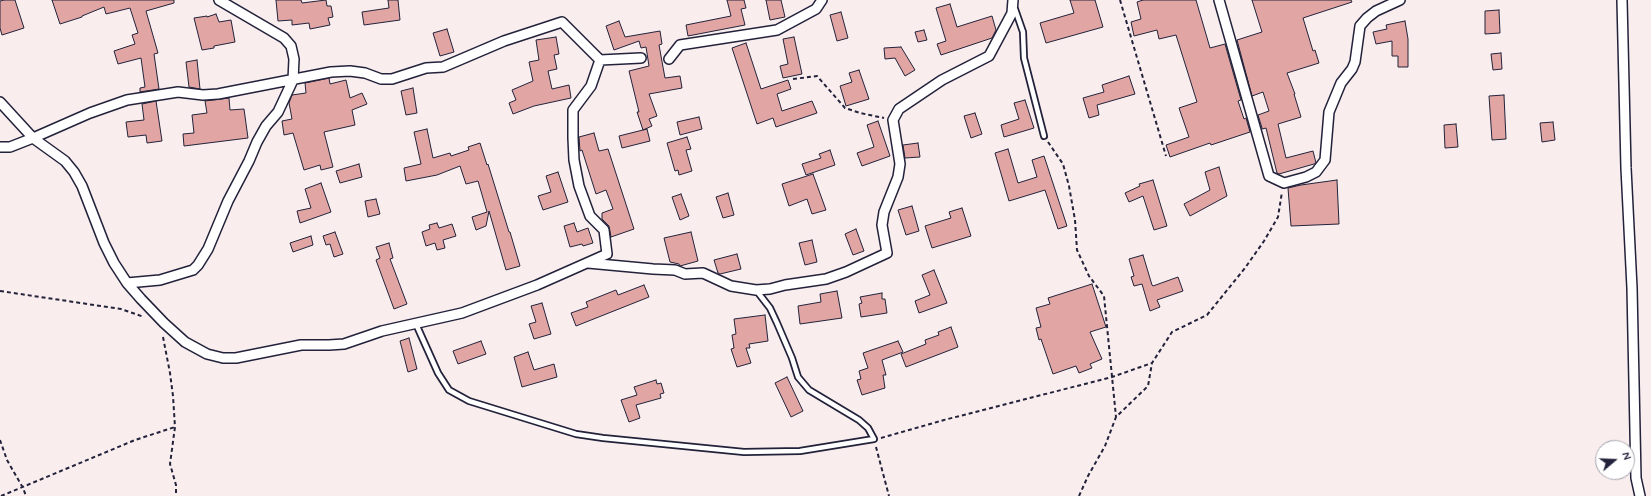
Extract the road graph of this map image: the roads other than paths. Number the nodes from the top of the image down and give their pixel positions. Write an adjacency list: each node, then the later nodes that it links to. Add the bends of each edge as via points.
1 (219, 0): 10 (street, via 284,38 291,46 294,59)
2 (822, 0): 9 (street, via 816,9 777,30 680,45)
3 (1219, 0): 4 (street, via 1270,176 1284,183 1316,172 1325,160 1329,112 1341,83 1355,62 1360,26 1376,11)
4 (1400, 0)
5 (1622, 0): 19 (street, via 1636,478)
6 (1013, 2): 12 (lane, via 1023,32 1024,58); 17 (street, via 1012,13 989,56 942,80 899,108 893,120 900,164 882,225 887,253 826,279)
7 (640, 58): 8 (street)
8 (600, 60): 10 (street, via 562,22 504,41 443,68 426,68 392,79 381,79 350,71); 15 (street, via 591,86 573,110 574,160 579,186 590,216 604,230 607,254)
9 (669, 60)
10 (293, 80): 13 (street, via 218,94 178,92 127,100); 16 (street, via 278,112 257,142 208,249 198,265 193,270 160,280)
11 (0, 102): 13 (street)
12 (1044, 136)
13 (33, 138): 14 (street, via 10,147); 16 (street, via 65,161 74,172 114,263)
14 (0, 147)
15 (587, 263): 17 (street, via 675,270 685,274 703,273 731,286); 18 (street, via 462,313)
16 (127, 283): 18 (street, via 185,342 207,354 223,358 236,358 301,345 344,344 382,331)
17 (756, 290): 18 (lane, via 778,323 798,377 809,390 859,420 868,428 874,439 800,451 744,452 576,434 469,401 449,390 438,373)
18 (416, 324)
19 (1640, 496)

